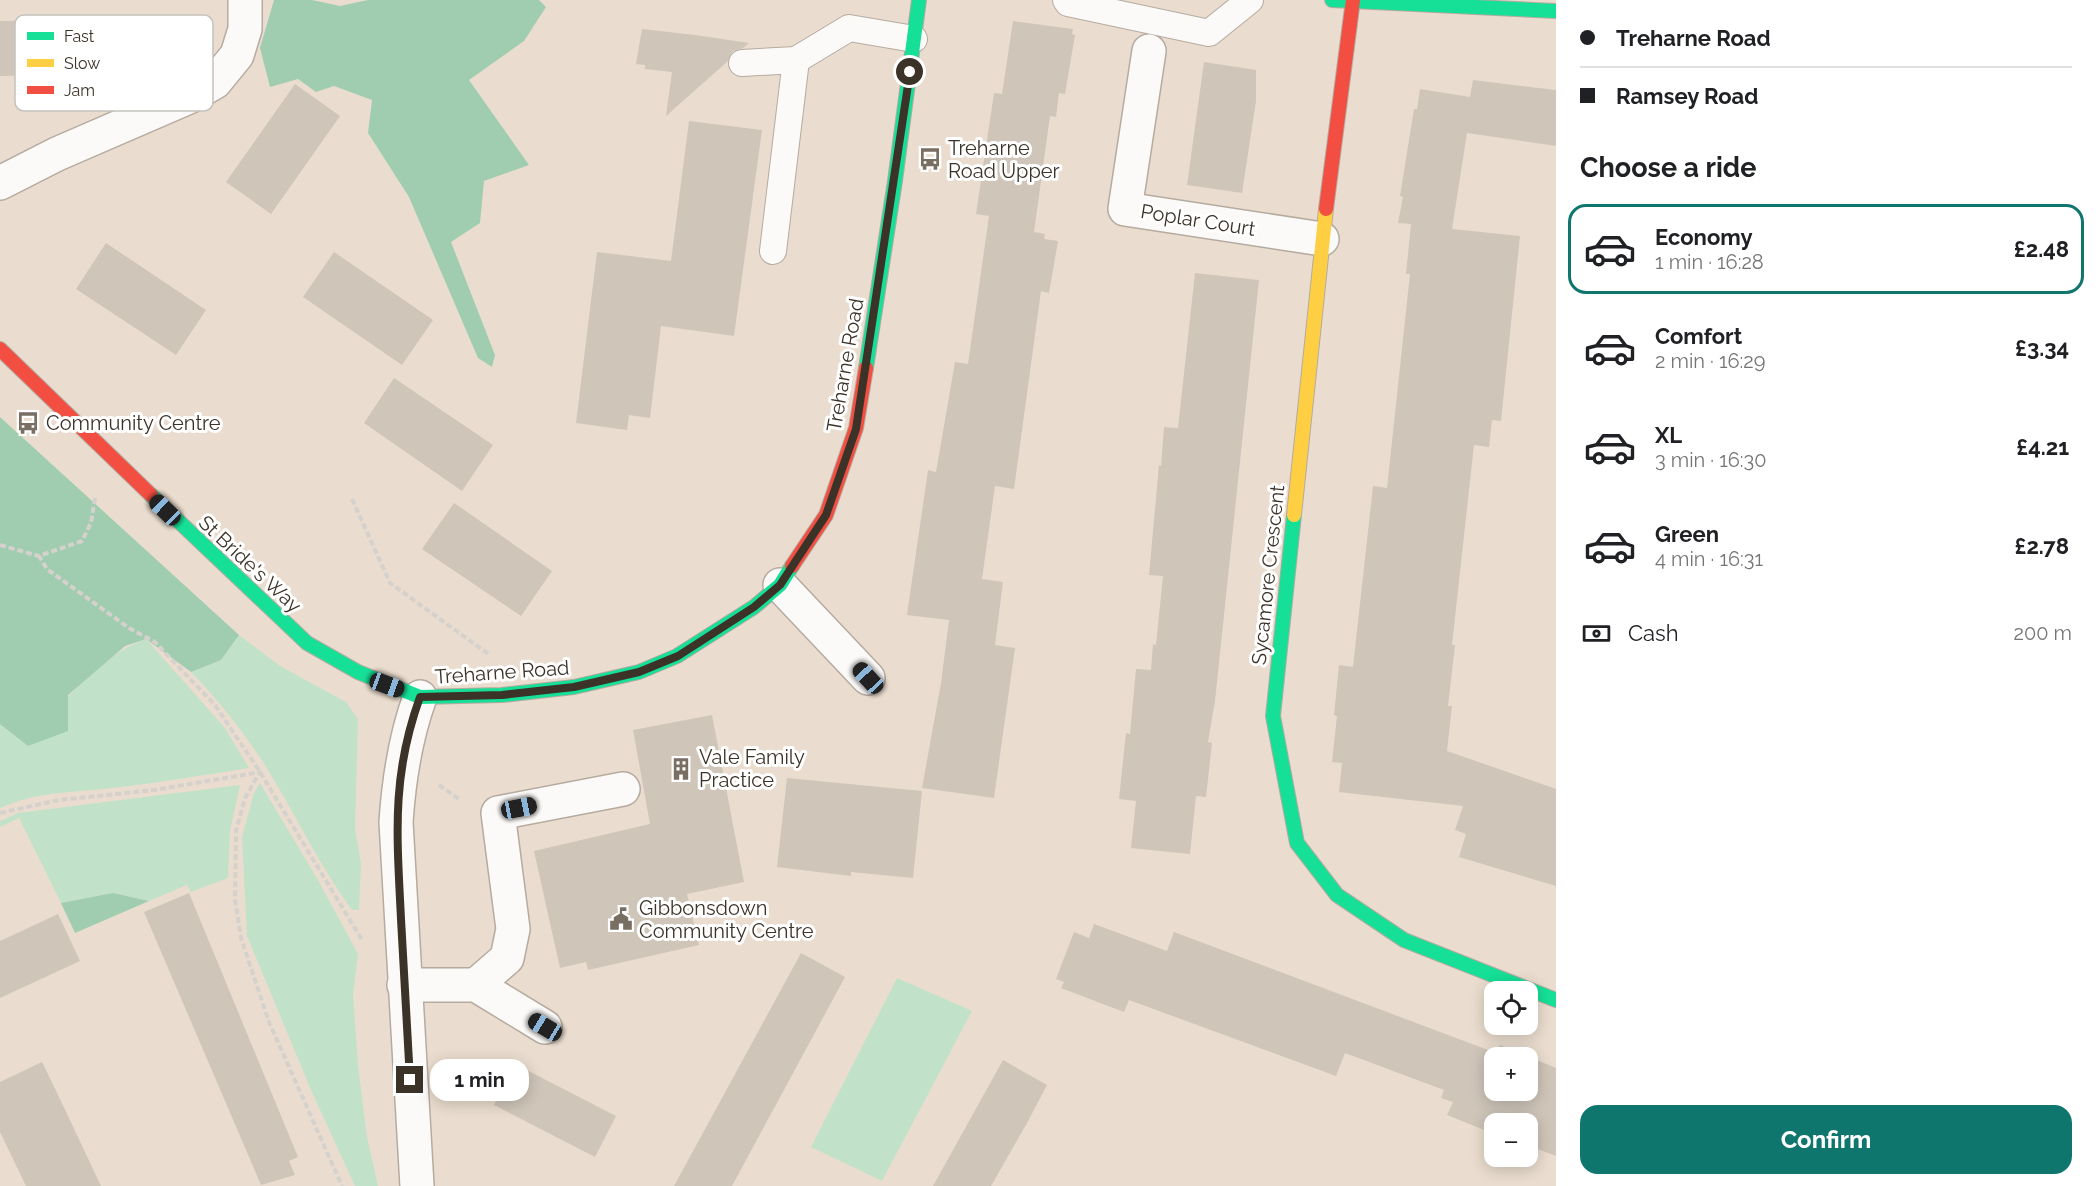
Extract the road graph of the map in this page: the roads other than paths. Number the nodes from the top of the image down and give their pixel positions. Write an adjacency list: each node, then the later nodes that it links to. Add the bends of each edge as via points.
1 (245, 0): 12 (street, via 245,28 237,55)
2 (920, 0): 8 (street, Treharne Road)
3 (1066, 0): 4 (lane, via 1209,33)
4 (1250, 0)
5 (1332, 0): 6 (street)
6 (1352, 1): 7 (street); 15 (street, Sycamore Crescent)
7 (1556, 10)
8 (914, 39): 10 (lane, via 849,28); 18 (street, Treharne Road, via 896,181 856,429 826,515)
9 (1149, 51): 15 (street, Poplar Court, via 1125,209)
10 (796, 60): 11 (lane); 16 (lane)
11 (742, 63)
12 (213, 83)
13 (156, 111): 14 (street)
14 (0, 183)
15 (1322, 239): 24 (street, Sycamore Crescent, via 1273,716 1297,843 1337,896 1404,940)
16 (773, 250)
17 (0, 349): 20 (street, St Bride's Way, via 308,644 358,672)
18 (780, 585): 19 (street); 20 (street, Treharne Road, via 754,607 678,656 639,672 564,688 502,695)
19 (868, 678)
20 (420, 697): 22 (street, via 408,730 396,822)
21 (623, 789): 23 (street, via 498,813 513,929 507,958)
22 (404, 985): 23 (street); 26 (street)
23 (476, 985): 25 (street)
24 (1556, 1000)
25 (545, 1027)
26 (417, 1186)

